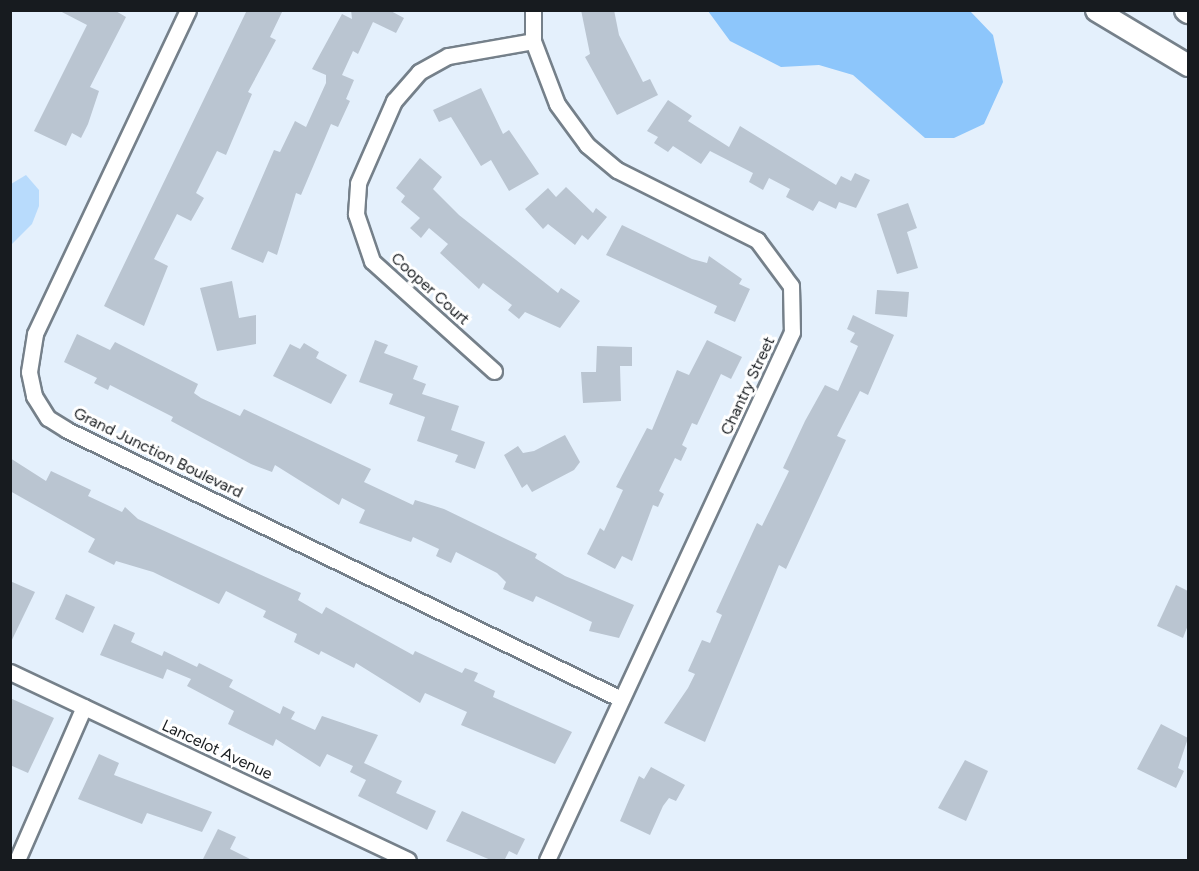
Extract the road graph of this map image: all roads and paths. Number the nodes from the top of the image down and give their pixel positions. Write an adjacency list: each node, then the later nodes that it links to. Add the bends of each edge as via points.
1 (188, 10): 8 (street, Grand Junction Boulevard, via 35,334 29,372 34,396 48,418 67,429)
2 (533, 10): 4 (street, Chantry Street)
3 (1096, 10): 5 (main road)
4 (533, 41): 6 (street, Cooper Court, via 448,56 419,72 394,101 358,183 356,214 372,261); 8 (street, Chantry Street, via 556,104 587,145 617,170 757,240 791,286 792,332)
5 (1188, 65)
6 (494, 371)
7 (10, 672): 9 (street, Lancelot Avenue)
8 (621, 699): 12 (street, Chantry Street)
9 (84, 707): 10 (street); 11 (street, Lancelot Avenue)
10 (17, 861)
11 (408, 861)
12 (547, 861)

